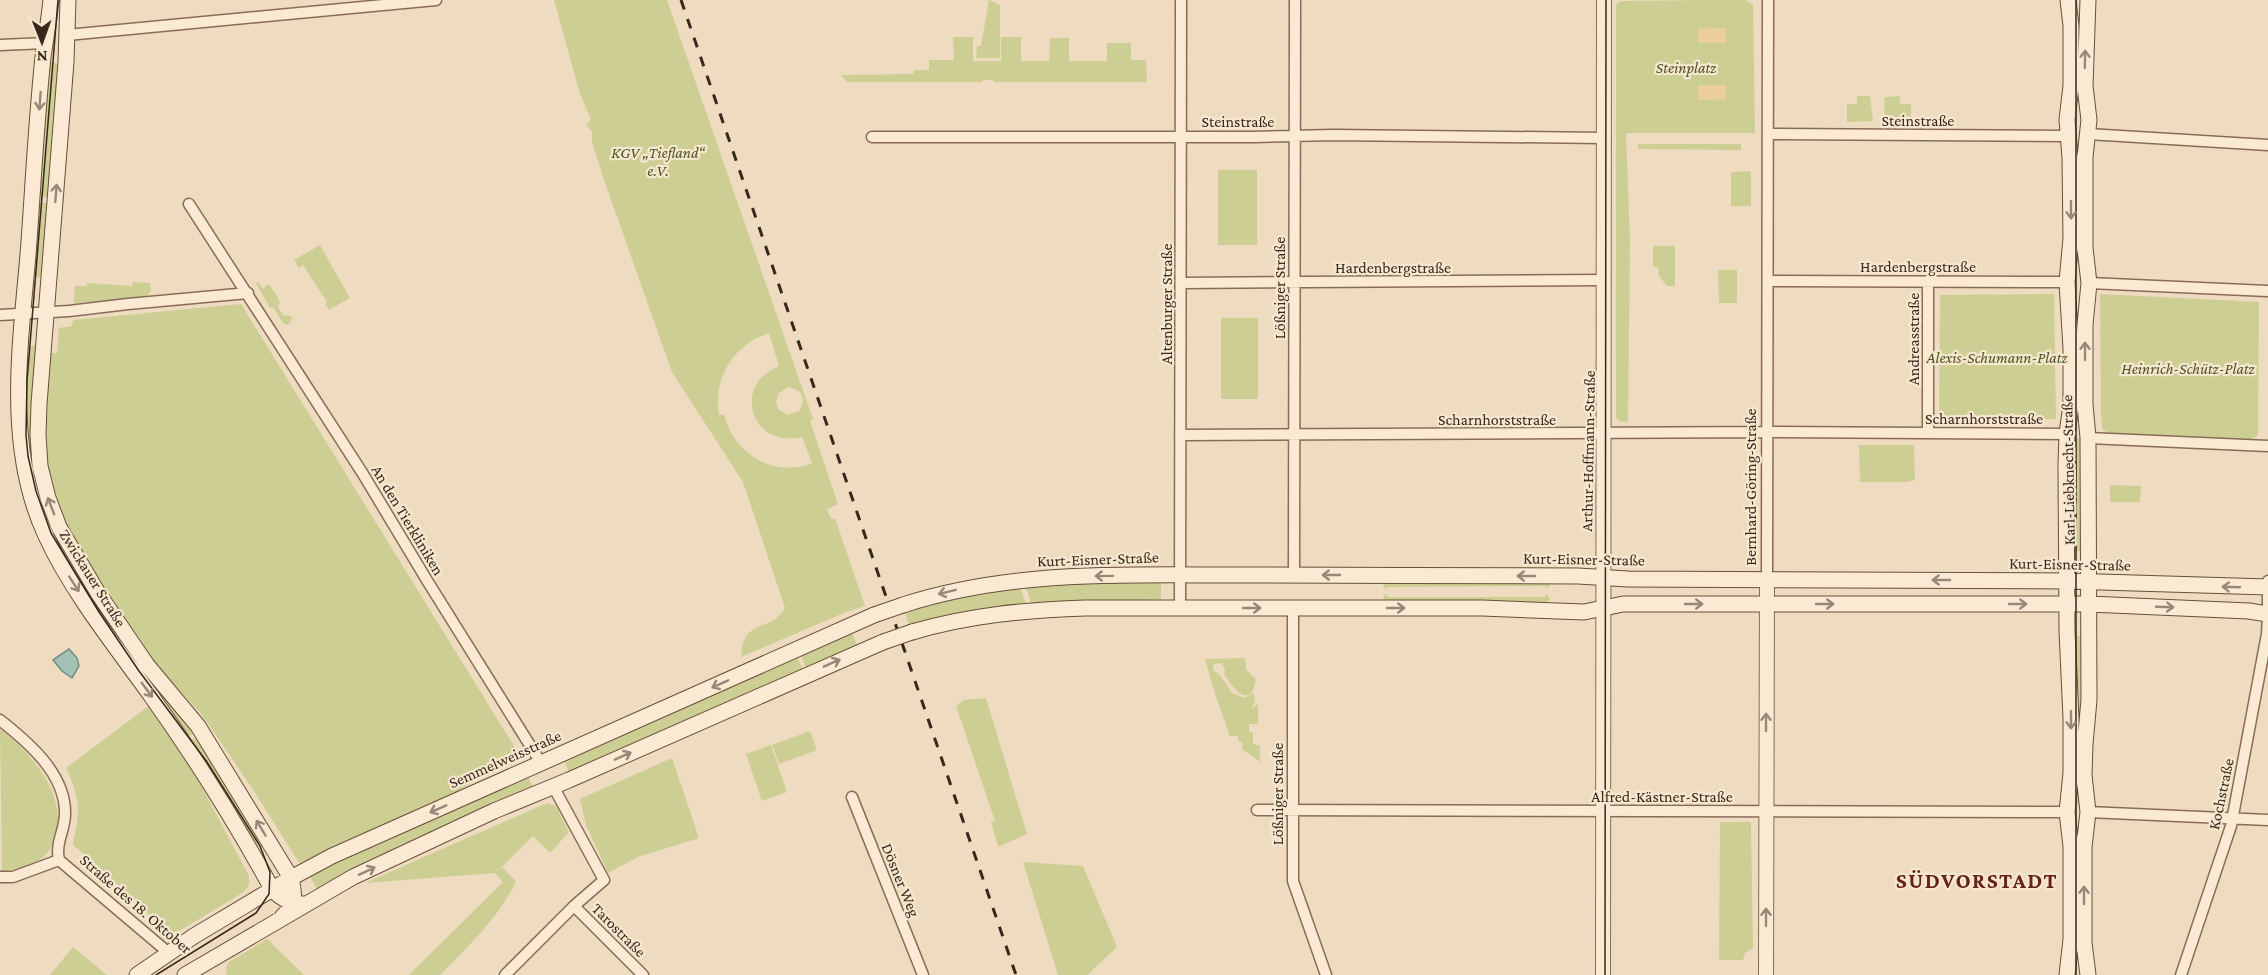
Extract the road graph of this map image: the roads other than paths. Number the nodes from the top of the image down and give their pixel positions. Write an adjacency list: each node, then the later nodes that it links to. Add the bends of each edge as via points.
1 (51, 0): 11 (main road, Zwickauer Straße)
2 (68, 0): 10 (main road, Zwickauer Straße)
3 (436, 0): 10 (street)
4 (1181, 0): 18 (street, Altenburger Straße)
5 (1295, 0): 15 (street, Lößniger Straße)
6 (1604, 0): 19 (street, Arthur-Hoffmann-Straße)
7 (1768, 0): 13 (street, Bernhard-Göring-Straße)
8 (2068, 0): 16 (main road, Karl-Liebknecht-Straße)
9 (2088, 0): 14 (main road, Karl-Liebknecht-Straße, one-way to 9)
10 (67, 35): 31 (main road, Zwickauer Straße, one-way to 10)
11 (46, 43): 12 (street); 32 (main road, Zwickauer Straße, one-way to 32)
12 (0, 45)
13 (1768, 134): 16 (street, Steinstraße); 23 (street, Bernhard-Göring-Straße)
14 (2088, 134): 20 (street); 28 (main road, Karl-Liebknecht-Straße, via 2085,248)
15 (1295, 136): 18 (street, Steinstraße); 19 (street, Steinstraße); 25 (street, Lößniger Straße)
16 (2068, 136): 26 (main road, Karl-Liebknecht-Straße, one-way to 26, via 2071,238)
17 (872, 137): 18 (street, Steinstraße)
18 (1181, 137): 27 (street, Altenburger Straße)
19 (1605, 138): 22 (street, Arthur-Hoffmann-Straße)
20 (2268, 145)
21 (189, 204): 30 (street, An den Tierkliniken)
22 (1605, 280): 25 (street, Hardenbergstraße); 36 (street, Arthur-Hoffmann-Straße)
23 (1768, 281): 24 (street, Hardenbergstraße); 34 (street, Bernhard-Göring-Straße)
24 (1929, 281): 26 (street, Hardenbergstraße); 35 (street, Andreasstraße)
25 (1294, 282): 27 (street, Hardenbergstraße); 39 (street, Lößniger Straße)
26 (2067, 282): 37 (main road, Karl-Liebknecht-Straße, via 2071,349)
27 (1181, 283): 38 (street, Altenburger Straße)
28 (2089, 283): 29 (street); 40 (main road, Karl-Liebknecht-Straße, one-way to 28, via 2085,336)
29 (2268, 291)
30 (248, 293): 31 (street); 60 (street, An den Tierkliniken)
31 (47, 312): 32 (street); 73 (main road, Zwickauer Straße, one-way to 31, via 198,726 134,646 59,527 38,451)
32 (23, 313): 33 (street); 74 (main road, Zwickauer Straße, one-way to 74, via 21,446 29,490 46,536 119,653 211,784)
33 (0, 315)
34 (1767, 432): 35 (street, Scharnhorststraße); 36 (street, Scharnhorststraße); 45 (street, Bernhard-Göring-Straße)
35 (1928, 432): 37 (street, Scharnhorststraße)
36 (1605, 434): 39 (street, Scharnhorststraße); 44 (street, Arthur-Hoffmann-Straße)
37 (2067, 434): 47 (main road, Karl-Liebknecht-Straße)
38 (1180, 435): 39 (street, Scharnhorststraße); 42 (street, Altenburger Straße)
39 (1294, 435): 43 (street, Lößniger Straße)
40 (2088, 438): 41 (street); 48 (main road, Karl-Liebknecht-Straße)
41 (2268, 446)
42 (1180, 575): 43 (main road, Kurt-Eisner-Straße); 53 (main road, Kurt-Eisner-Straße, one-way to 53, via 1020,579 969,587); 54 (street, Altenburger Straße)
43 (1294, 575): 44 (main road, Kurt-Eisner-Straße, one-way to 43)
44 (1603, 578): 45 (main road, Kurt-Eisner-Straße); 56 (street, Arthur-Hoffmann-Straße)
45 (1767, 580): 47 (main road, Kurt-Eisner-Straße, one-way to 45); 50 (street, Bernhard-Göring-Straße)
46 (2268, 580): 49 (street)
47 (2067, 581): 48 (main road, Kurt-Eisner-Straße); 51 (main road, Karl-Liebknecht-Straße)
48 (2088, 581): 49 (main road, Kurt-Eisner-Straße, one-way to 48); 52 (main road, Karl-Liebknecht-Straße)
49 (2268, 587): 57 (street)
50 (1767, 604): 51 (main road, one-way to 51); 56 (main road, one-way to 50, via 1623,604); 66 (street, Bernhard-Göring-Straße, one-way to 50)
51 (2067, 604): 52 (main road); 67 (main road, Karl-Liebknecht-Straße, one-way to 67, via 2071,729)
52 (2089, 604): 58 (main road, one-way to 58); 68 (main road, Karl-Liebknecht-Straße, via 2085,767)
53 (903, 605): 60 (main road, Semmelweisstraße, one-way to 60, bridge)
54 (1180, 608): 55 (main road, one-way to 55); 61 (main road, one-way to 54, bridge, via 912,632 964,618 1013,611)
55 (1293, 608): 56 (main road, one-way to 56, via 1584,612); 64 (street, Lößniger Straße)
56 (1603, 609): 65 (street, Arthur-Hoffmann-Straße)
57 (2268, 609)
58 (2268, 615): 69 (street, Kochstraße)
59 (0, 720): 71 (street, via 34,751 52,772 62,792 65,815 57,847)
60 (541, 763): 61 (main road); 73 (main road, Semmelweisstraße, one-way to 73)
61 (553, 786): 75 (main road, one-way to 61); 76 (street, via 604,880)
62 (852, 797): 82 (street, Dösner Weg)
63 (1257, 810): 64 (street, Alfred-Kästner-Straße)
64 (1292, 810): 65 (street, Alfred-Kästner-Straße); 83 (street, Lößniger Straße, via 1293,881)
65 (1603, 811): 66 (street, Alfred-Kästner-Straße); 84 (street, Arthur-Hoffmann-Straße)
66 (1765, 811): 67 (street, Alfred-Kästner-Straße); 85 (street, Bernhard-Göring-Straße, one-way to 66)
67 (2067, 812): 86 (main road, Karl-Liebknecht-Straße, via 2071,846)
68 (2088, 812): 69 (street); 87 (main road, Karl-Liebknecht-Straße, one-way to 68, via 2084,943)
69 (2232, 819): 70 (street); 88 (street, Kochstraße)
70 (2268, 820)
71 (59, 860): 72 (street, via 13,877); 77 (street, Straße des 18. Oktober)
72 (0, 877)
73 (291, 878): 74 (main road, Semmelweisstraße); 75 (main road, Zwickauer Straße)
74 (272, 889): 75 (main road, Zwickauer Straße, via 280,898); 77 (main road, Semmelweisstraße)
75 (300, 903): 79 (main road)
76 (574, 906): 80 (street); 81 (street, Tarostraße)
77 (170, 954): 78 (main road, Semmelweisstraße); 79 (main road, Straße des 18. Oktober)
78 (137, 975)
79 (187, 975)
80 (505, 975)
81 (643, 975)
82 (923, 975)
83 (1326, 975)
84 (1603, 975)
85 (1766, 975)
86 (2067, 975)
87 (2088, 975)
88 (2181, 975)

